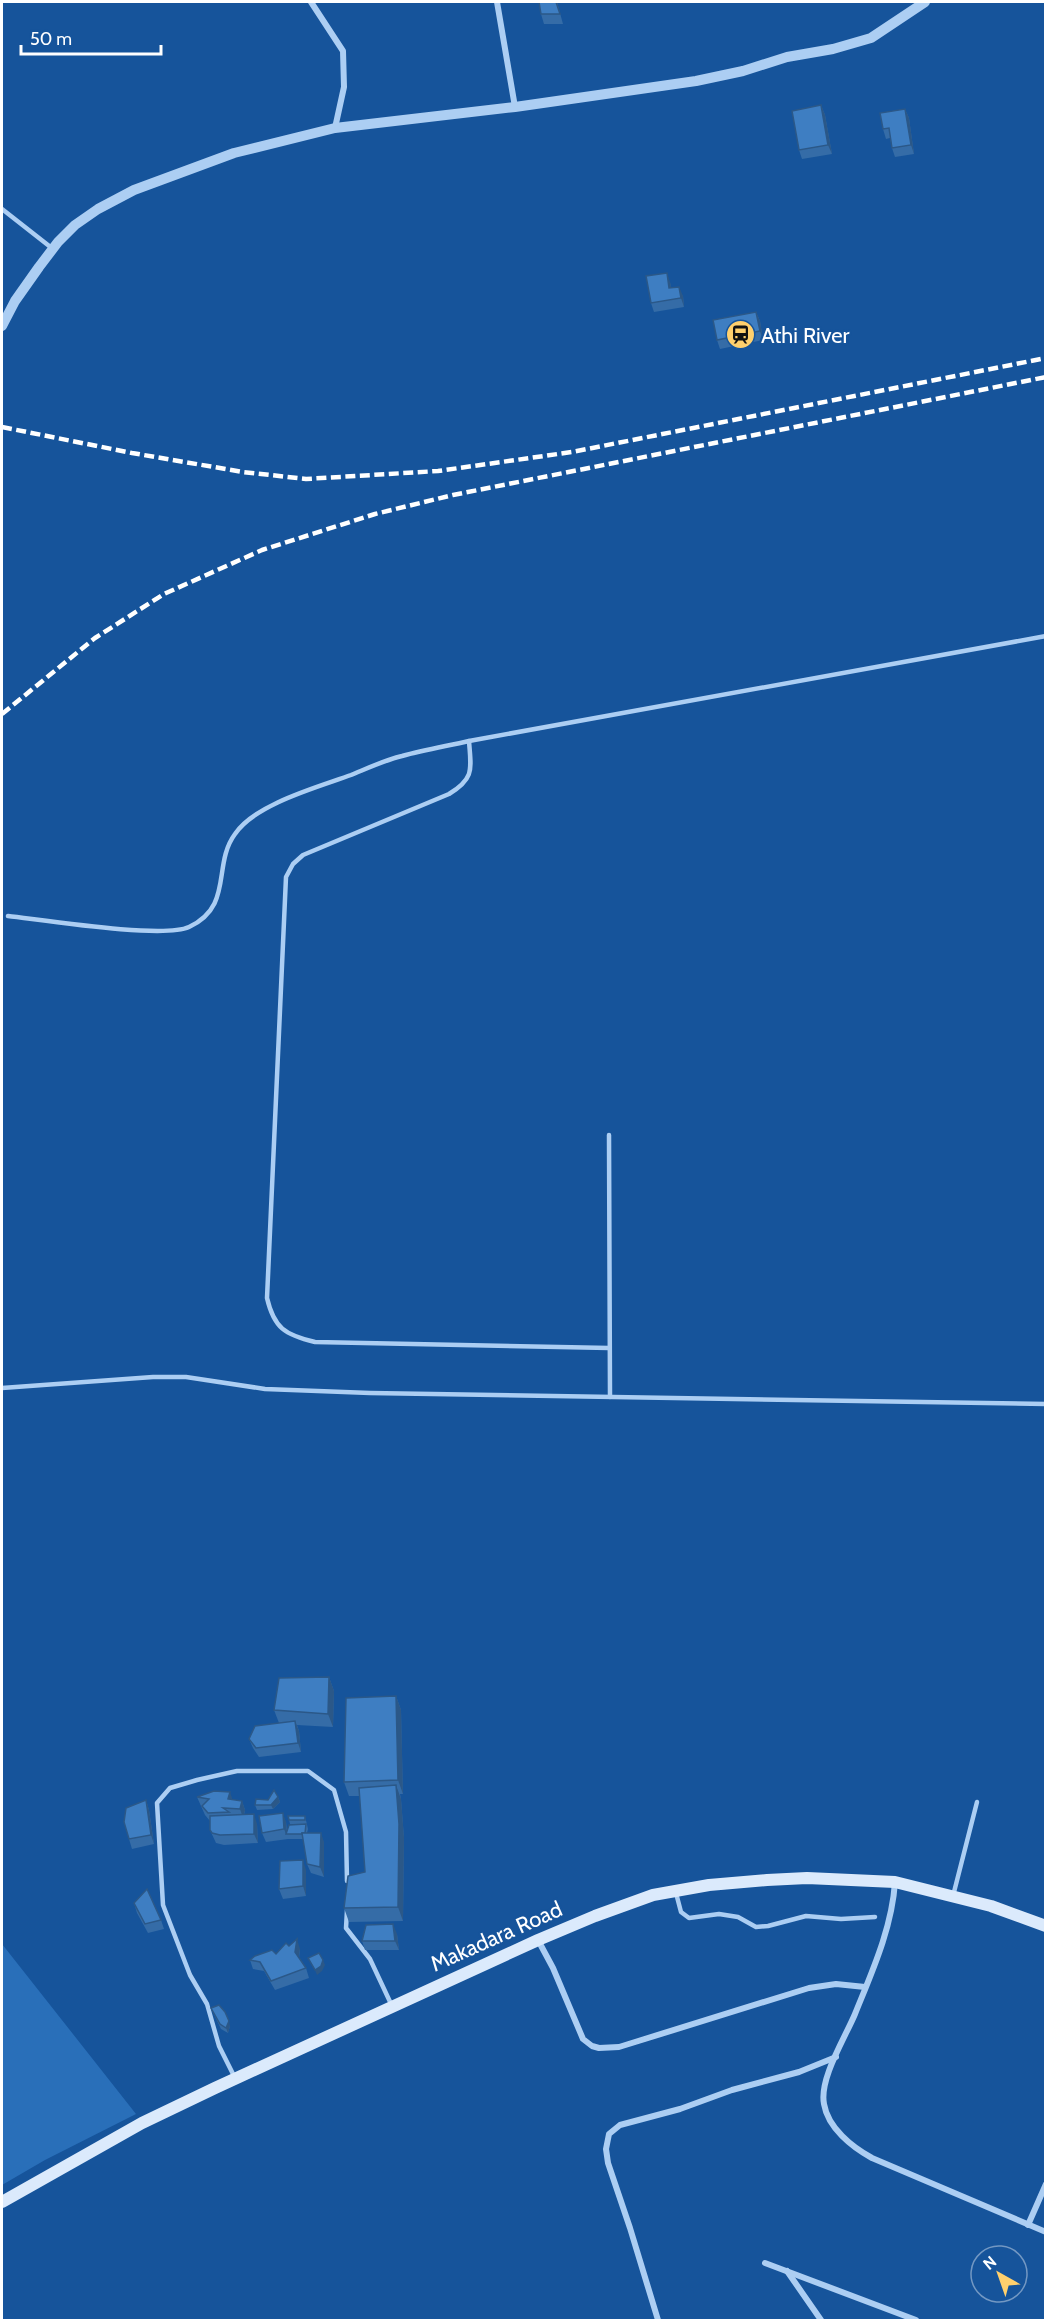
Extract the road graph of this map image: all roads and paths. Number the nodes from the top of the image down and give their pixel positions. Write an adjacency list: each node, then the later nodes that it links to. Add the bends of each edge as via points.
1 (311, 2): 5 (street, via 343,51 344,87)
2 (497, 2): 4 (street)
3 (925, 2): 4 (street, via 871,38 832,49 696,81)
4 (515, 107): 5 (street)
5 (335, 128): 7 (street, via 234,153 134,190 75,225)
6 (2, 209): 7 (lane)
7 (52, 249): 8 (street)
8 (2, 326)
9 (1046, 636): 10 (lane)
10 (469, 741): 11 (lane, via 400,756 277,802 248,821 228,847 217,901 204,919 186,928 152,931); 13 (lane, via 471,772 463,785 303,855 286,877 267,1298 279,1327 293,1337 315,1342)
11 (8, 916)
12 (609, 1135): 13 (lane)
13 (609, 1348): 15 (lane)
14 (2, 1388): 15 (lane, via 186,1377 300,1391)
15 (610, 1397): 16 (lane)
16 (1046, 1404)
17 (977, 1802): 21 (lane)
18 (895, 1882): 19 (main road, Makadara Road, via 807,1878); 21 (main road, Makadara Road); 26 (street, via 888,1928)
19 (675, 1890): 23 (lane, via 681,1912 689,1918 719,1914 738,1917 756,1927 806,1916); 25 (main road, Makadara Road, via 624,1905)
20 (347, 1893): 29 (lane, via 346,1832 334,1790 308,1771 237,1772 197,1780 170,1788 157,1803 163,1905)
21 (953, 1896): 24 (main road, Makadara Road)
22 (347, 1905): 27 (lane, via 346,1928 370,1959)
23 (875, 1917)
24 (1046, 1926)
25 (538, 1940): 26 (street, via 578,2032 587,2043 599,2048 618,2047 809,1988 836,1984); 27 (main road, Makadara Road)
26 (865, 1987): 28 (street)
27 (392, 2006): 29 (main road, Makadara Road)
28 (836, 2057): 32 (street, via 823,2092 824,2104 849,2144 872,2158); 36 (street, via 799,2072 620,2125 609,2134 608,2163)
29 (235, 2079): 31 (main road, Makadara Road, via 142,2123)
30 (1046, 2184): 32 (street)
31 (2, 2202)
32 (1028, 2226): 33 (street)
33 (1046, 2232)
34 (765, 2262): 35 (street)
35 (787, 2271): 37 (street); 38 (street)
36 (658, 2320)
37 (821, 2320)
38 (916, 2320)

